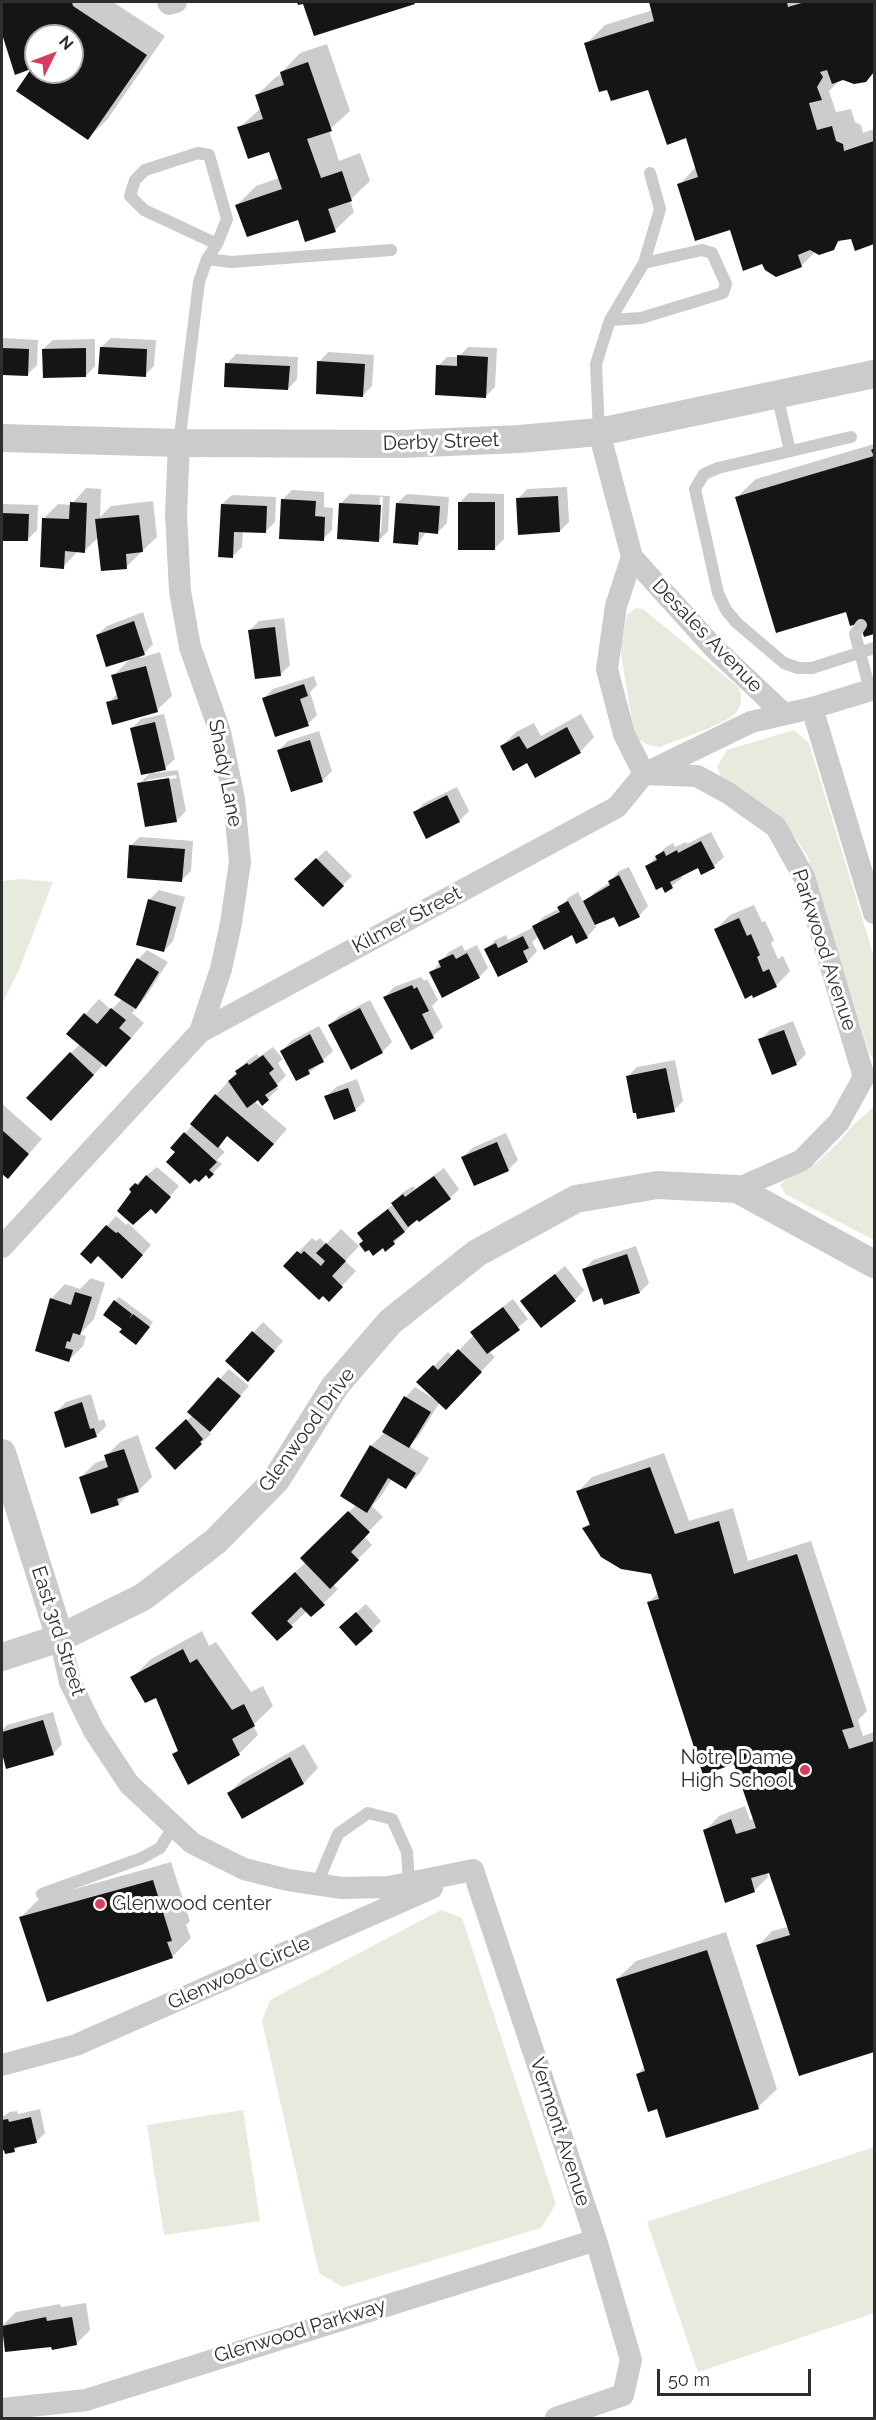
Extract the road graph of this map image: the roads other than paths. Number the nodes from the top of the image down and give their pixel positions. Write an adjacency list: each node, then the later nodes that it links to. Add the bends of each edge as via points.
1 (650, 173): 5 (lane, via 660,209)
2 (217, 244): 2 (lane, via 144,210 129,196 135,180 145,170 198,153 209,155 227,219); 4 (lane)
3 (391, 250): 4 (lane, via 231,261)
4 (207, 259): 12 (lane, via 199,282)
5 (644, 264): 6 (lane); 6 (lane, via 702,250 712,253 726,284 723,293 640,318)
6 (610, 320): 9 (lane, via 596,364)
7 (874, 375): 8 (street, Derby Street)
8 (777, 395): 9 (street, Derby Street); 13 (lane)
9 (599, 432): 12 (street, Derby Street, via 402,444); 14 (street)
10 (851, 437): 13 (lane)
11 (2, 438): 12 (street, Derby Street)
12 (179, 443): 23 (street, Shady Lane, via 176,513 180,591 190,647 220,732 234,799 240,862 221,969)
13 (790, 451): 17 (lane, via 718,468 704,474 695,489 718,593 737,623 784,663 812,668)
14 (632, 557): 20 (street, Desales Avenue, via 714,648); 21 (street, via 615,606 607,669 624,734)
15 (861, 625): 17 (lane, via 855,634)
16 (874, 648): 17 (lane)
17 (859, 653): 18 (lane)
18 (872, 689): 19 (street, Kilmer Street)
19 (812, 708): 20 (street, Kilmer Street); 22 (street)
20 (784, 714): 21 (street, Kilmer Street, via 751,722)
21 (644, 774): 23 (street, Kilmer Street, via 617,807); 24 (street, Parkwood Avenue, via 697,776 776,827 804,877)
22 (874, 914)
23 (200, 1032): 26 (street, Kilmer Street)
24 (869, 1077): 25 (street, via 839,1122 802,1160)
25 (737, 1189): 27 (street, Glenwood Drive); 29 (street, Glenwood Drive, via 657,1185 576,1199 477,1253 390,1322 335,1386 276,1480 216,1541 143,1597)
26 (2, 1247)
27 (874, 1264)
28 (2, 1453): 29 (street, East 3rd Street)
29 (60, 1638): 30 (street, Glenwood Drive); 31 (street, East 3rd Street, via 70,1682 94,1731 129,1784)
30 (2, 1658)
31 (174, 1826): 34 (street, East 3rd Street, via 192,1844 244,1869); 35 (lane, via 160,1848 142,1858)
32 (473, 1870): 33 (street, East 3rd Street); 36 (street, Glenwood Circle, via 76,2045); 37 (street, Vermont Avenue)
33 (409, 1883): 34 (street, East 3rd Street, via 342,1888); 34 (lane, via 407,1852 392,1819 368,1813 338,1834)
34 (317, 1884)
35 (42, 1894)
36 (2, 2066)
37 (596, 2240): 38 (street, Glenwood Parkway, via 86,2400); 39 (street, Vermont Avenue, via 631,2360 623,2395)
38 (2, 2409)
39 (556, 2418)

